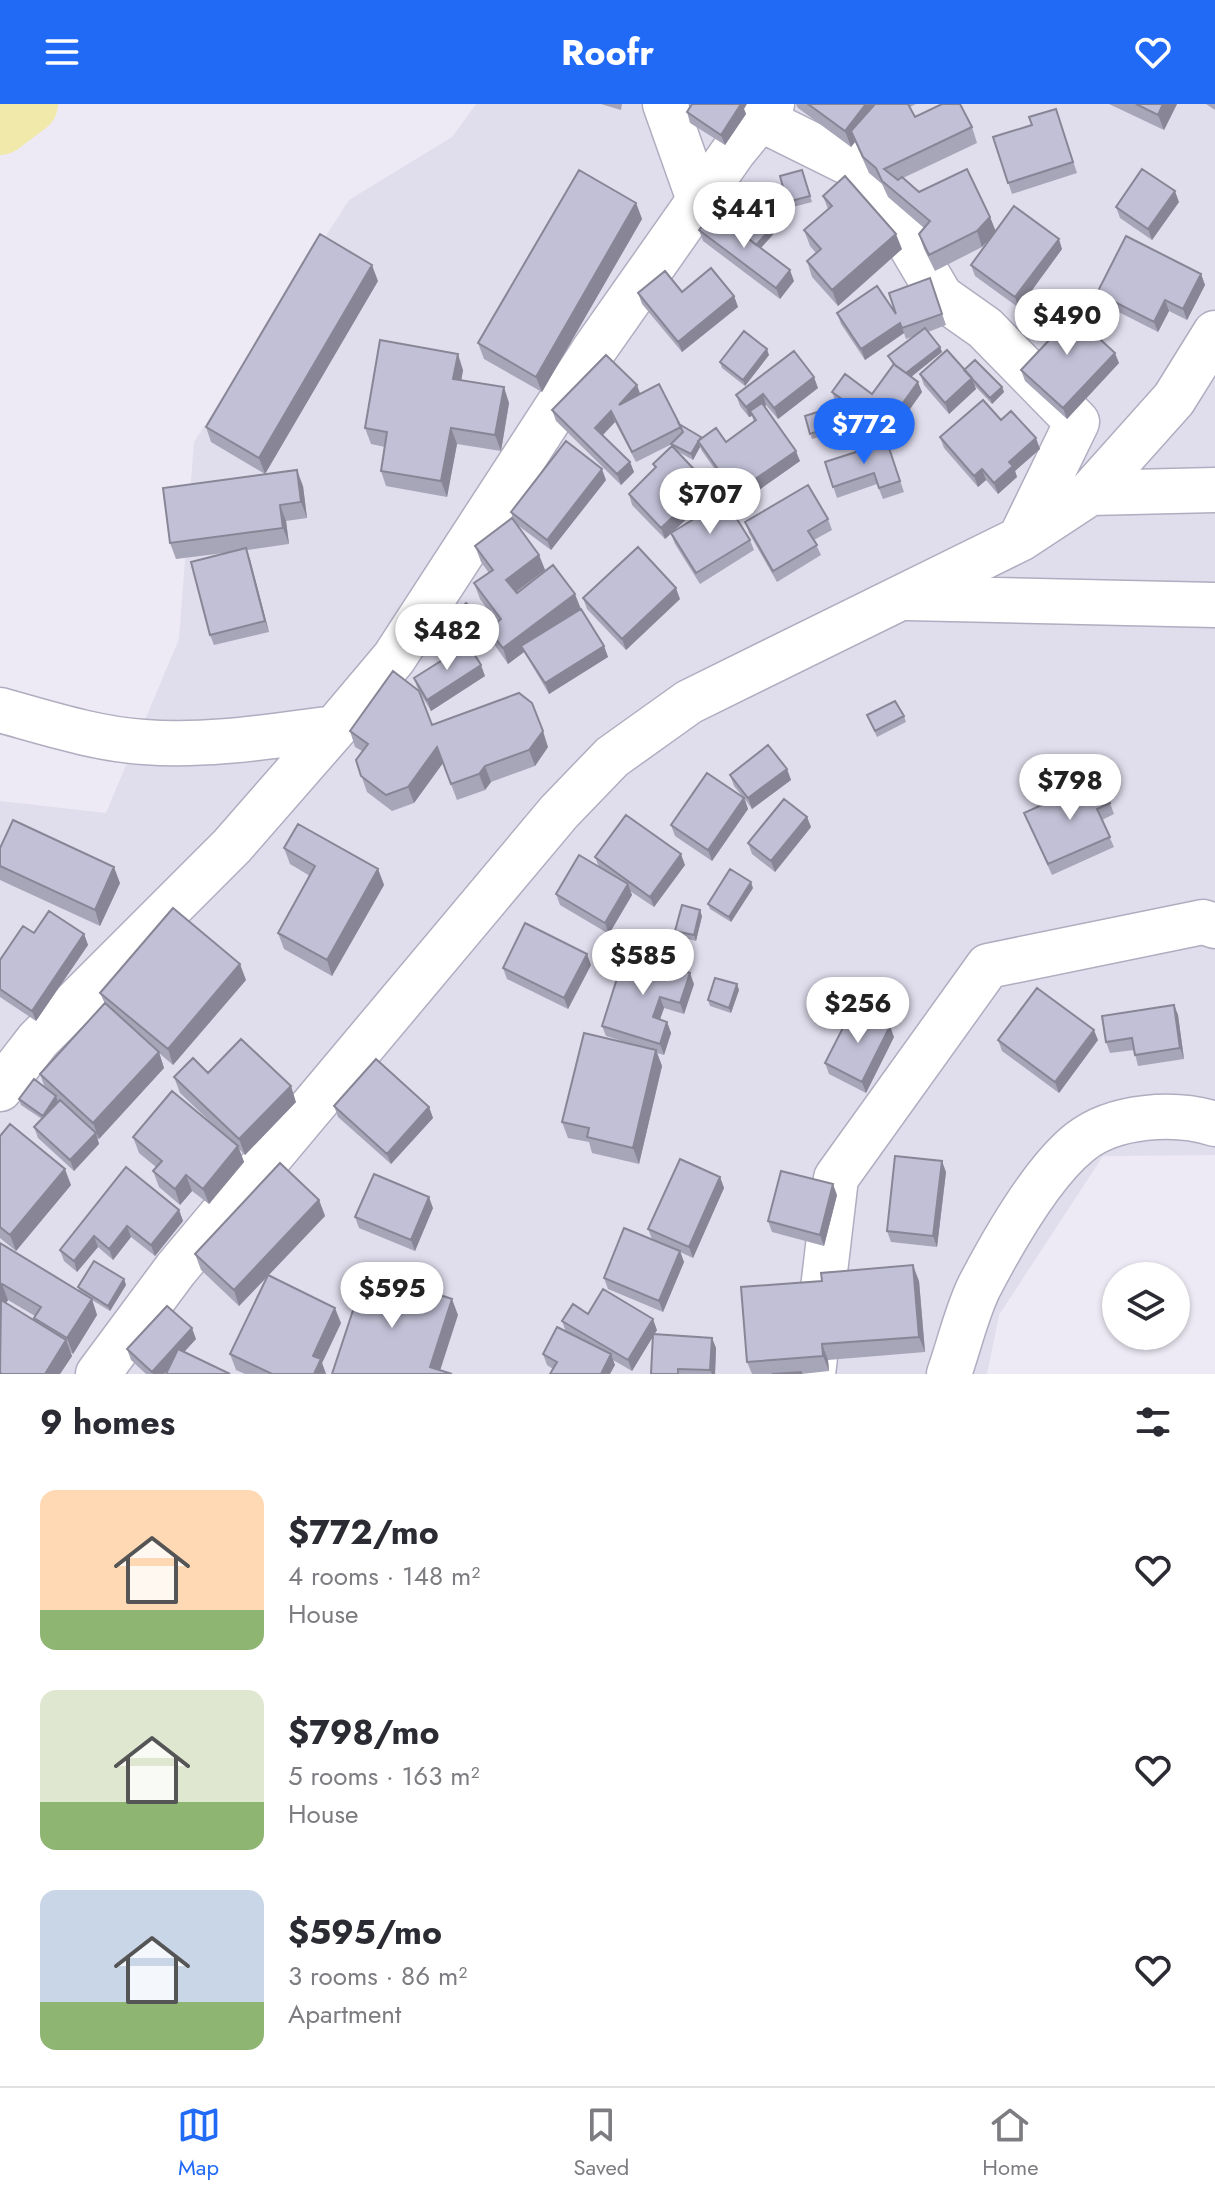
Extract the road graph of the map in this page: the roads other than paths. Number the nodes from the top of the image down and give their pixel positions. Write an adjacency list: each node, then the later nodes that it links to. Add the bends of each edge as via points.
1 (665, 104): 3 (street)
2 (766, 111): 3 (street); 7 (street, via 867,172 941,297 985,328 1077,422)
3 (699, 200): 11 (street, via 594,350 394,658)
4 (1215, 333): 6 (street, via 1174,399)
5 (1215, 490): 6 (street)
6 (1090, 493): 7 (street)
7 (1020, 539): 8 (street)
8 (901, 598): 9 (street); 15 (street, via 689,702 612,757 559,812 196,1245)
9 (1215, 605)
10 (0, 710): 11 (street, via 144,742 241,741)
11 (335, 728): 13 (street, via 232,846 38,1040)
12 (1215, 926): 16 (street, via 1203,922 988,966 836,1178)
13 (0, 1089)
14 (1215, 1124): 17 (street, via 1167,1117 1119,1123 1080,1142 1039,1189 978,1289)
15 (98, 1374)
16 (813, 1374)
17 (949, 1374)

